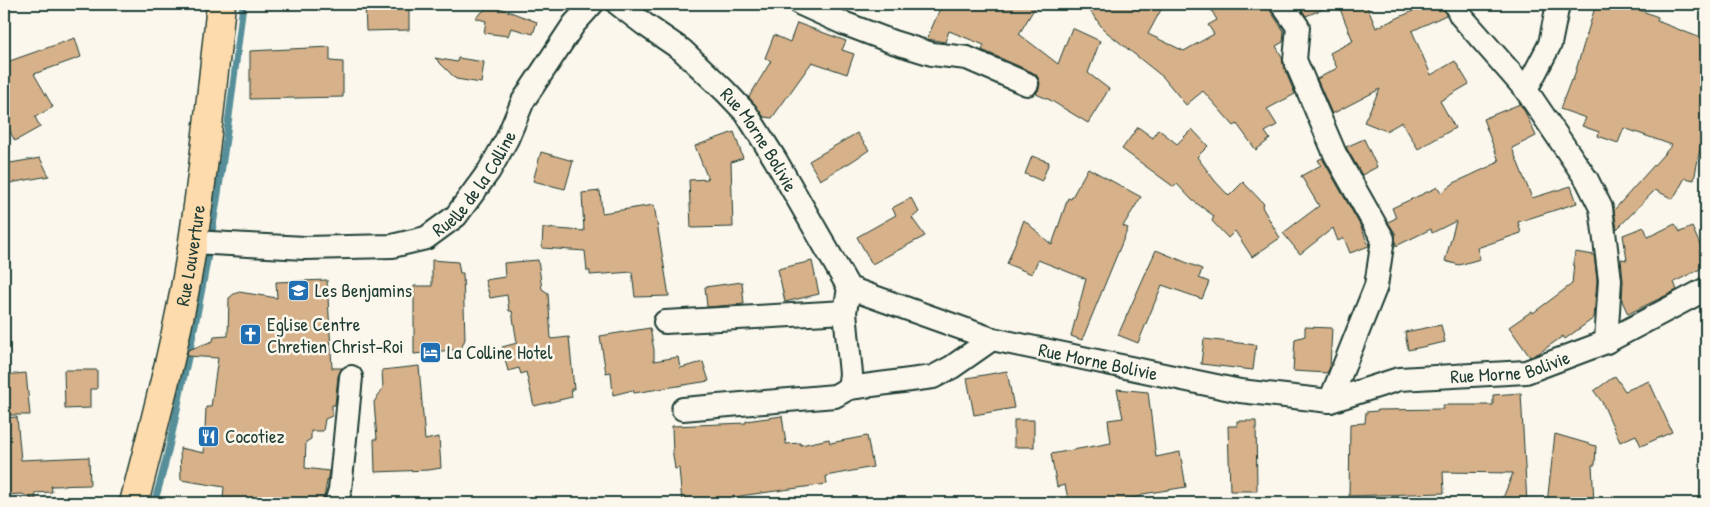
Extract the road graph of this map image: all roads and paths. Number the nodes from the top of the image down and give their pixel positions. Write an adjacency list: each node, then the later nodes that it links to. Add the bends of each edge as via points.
1 (220, 4): 10 (main road, Rue Louverture, via 210,106)
2 (592, 4): 10 (street, Ruelle de la Colline, via 574,24 523,101 507,139 484,178 456,216 426,238 392,246 306,248)
3 (618, 4): 11 (street, Rue Morne Bolivie, via 682,50 746,113)
4 (801, 4): 8 (street, via 893,42 932,54 967,58)
5 (1282, 4): 19 (street, via 1298,27 1295,60 1331,146 1383,239 1376,286)
6 (1455, 4): 9 (street, via 1460,16)
7 (1558, 4): 9 (street, via 1550,44)
8 (1027, 84)
9 (1526, 90): 16 (street, via 1587,180 1601,208 1610,280)
10 (205, 242): 21 (main road, Rue Louverture, via 177,328)
11 (849, 288): 13 (street); 15 (street, Rue Morne Bolivie)
12 (1706, 289): 16 (street, Rue Morne Bolivie)
13 (845, 312): 14 (street); 18 (street, via 851,374)
14 (666, 322)
15 (992, 339): 18 (street, via 952,368 933,377); 19 (street, Rue Morne Bolivie, via 1240,391)
16 (1606, 342): 19 (street, Rue Morne Bolivie, via 1526,372 1399,379)
17 (351, 377): 22 (street)
18 (849, 388): 20 (street, via 835,396)
19 (1330, 401)
20 (683, 408)
21 (134, 503)
22 (336, 503)

